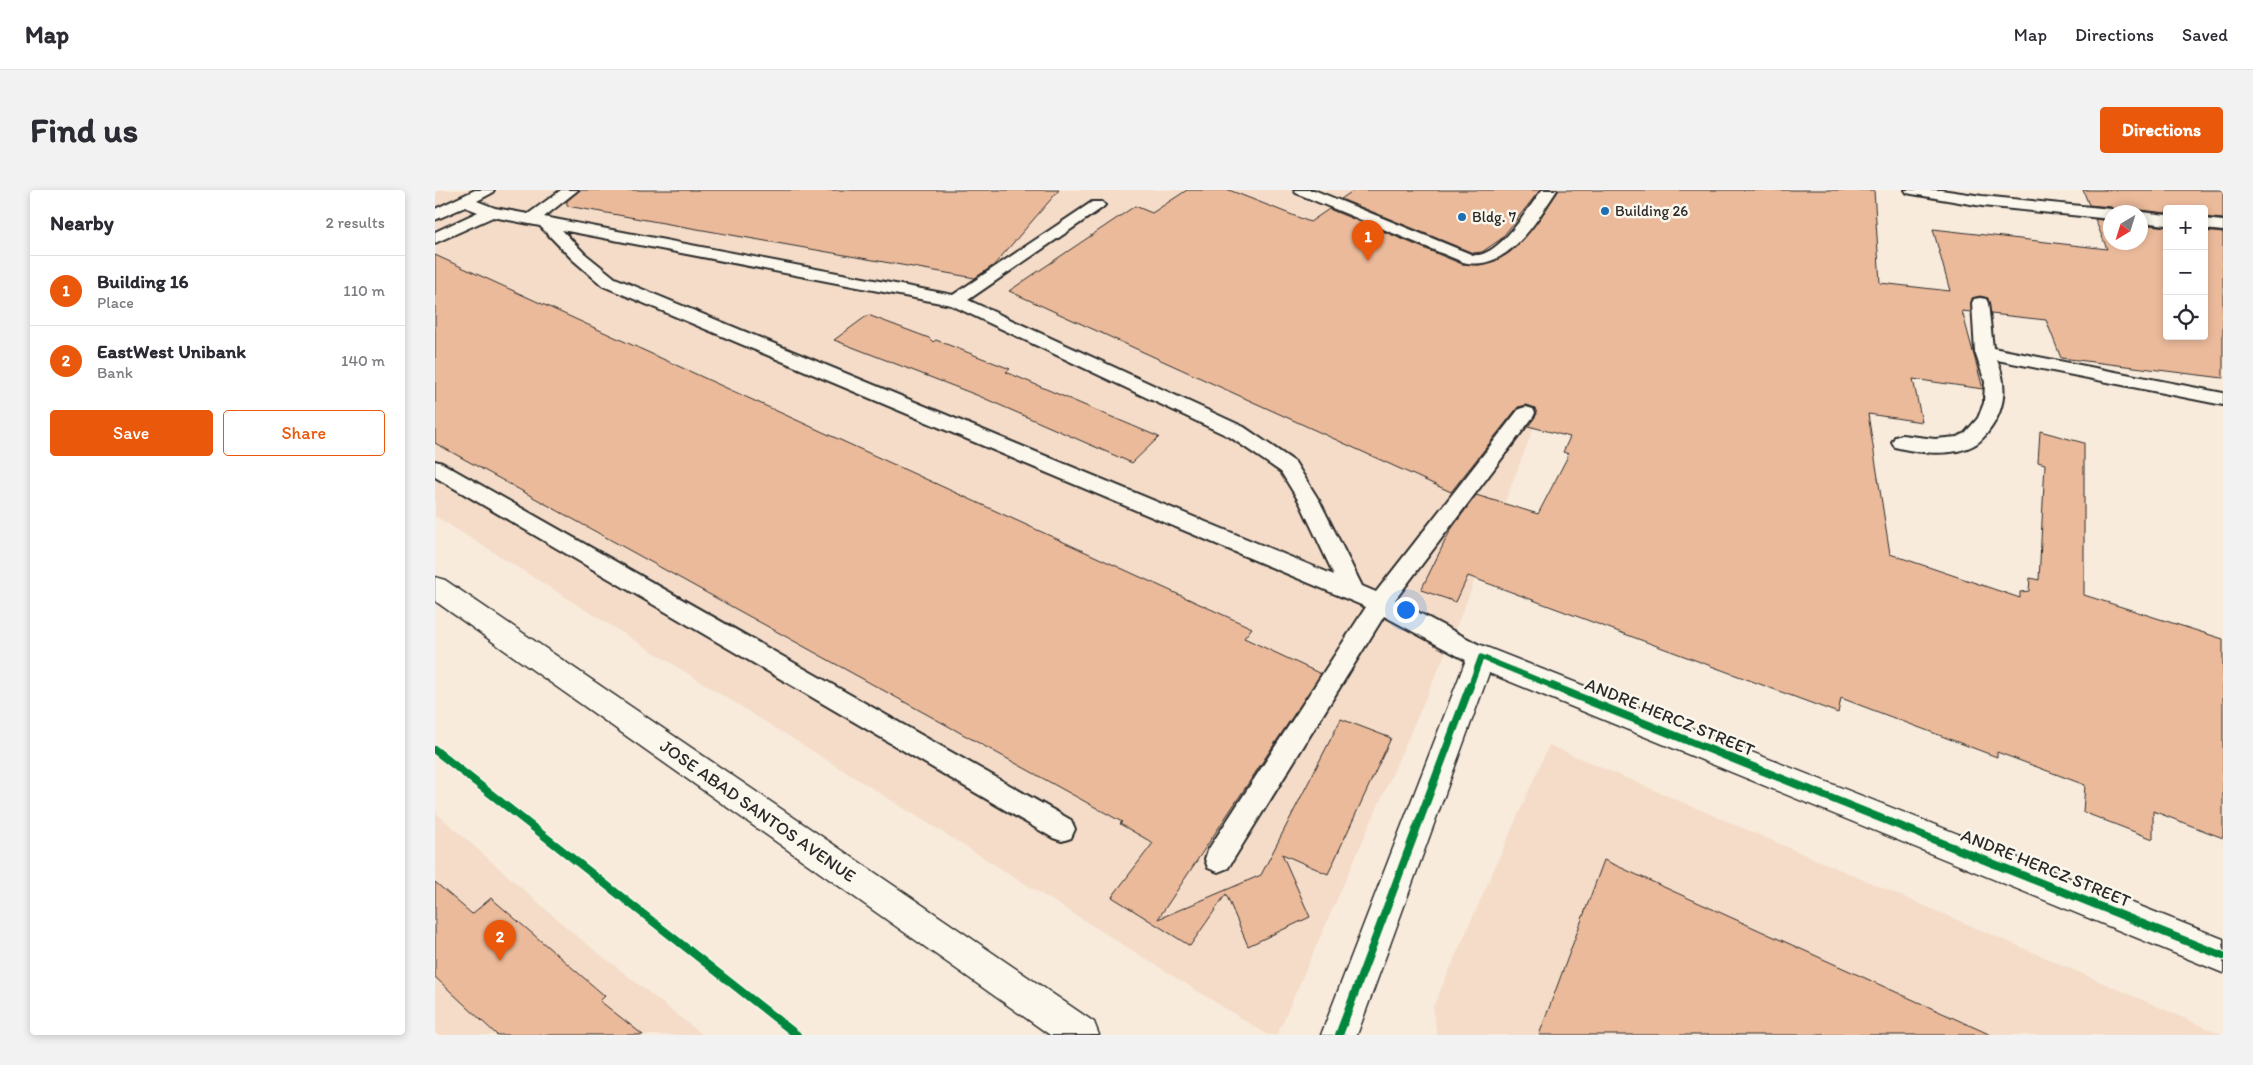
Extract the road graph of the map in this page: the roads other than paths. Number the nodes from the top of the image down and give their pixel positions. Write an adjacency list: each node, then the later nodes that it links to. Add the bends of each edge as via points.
1 (487, 190): 7 (lane)
2 (571, 190): 14 (lane)
3 (1301, 190): 4 (lane, via 1469,259 1482,260 1491,257 1512,239)
4 (1550, 190)
5 (1912, 190): 6 (lane)
6 (1981, 195): 10 (lane)
7 (464, 201): 9 (lane); 11 (lane)
8 (1097, 205): 18 (lane)
9 (491, 212): 14 (lane); 17 (lane)
10 (2103, 213)
11 (435, 215)
12 (2148, 218): 13 (lane)
13 (2163, 220)
14 (538, 221): 18 (lane); 26 (lane, via 609,282)
15 (2208, 224): 16 (lane)
16 (2223, 226)
17 (435, 238)
18 (955, 301): 26 (lane, via 1237,432 1287,467 1310,502)
19 (1980, 303): 20 (lane)
20 (1984, 352): 21 (lane); 23 (lane, via 1993,367 1996,395 1989,420 1968,441 1935,446)
21 (2223, 399)
22 (1526, 413): 27 (lane)
23 (1902, 442)
24 (435, 468): 29 (lane)
25 (435, 587): 32 (street, JOSE ABAD SANTOS AVENUE)
26 (1353, 591): 27 (lane)
27 (1380, 603): 28 (lane); 30 (lane)
28 (1481, 657): 31 (street, ANDRE HERCZ STREET); 33 (street)
29 (1062, 829)
30 (1218, 858)
31 (2223, 956)
32 (1081, 1035)
33 (1339, 1035)

